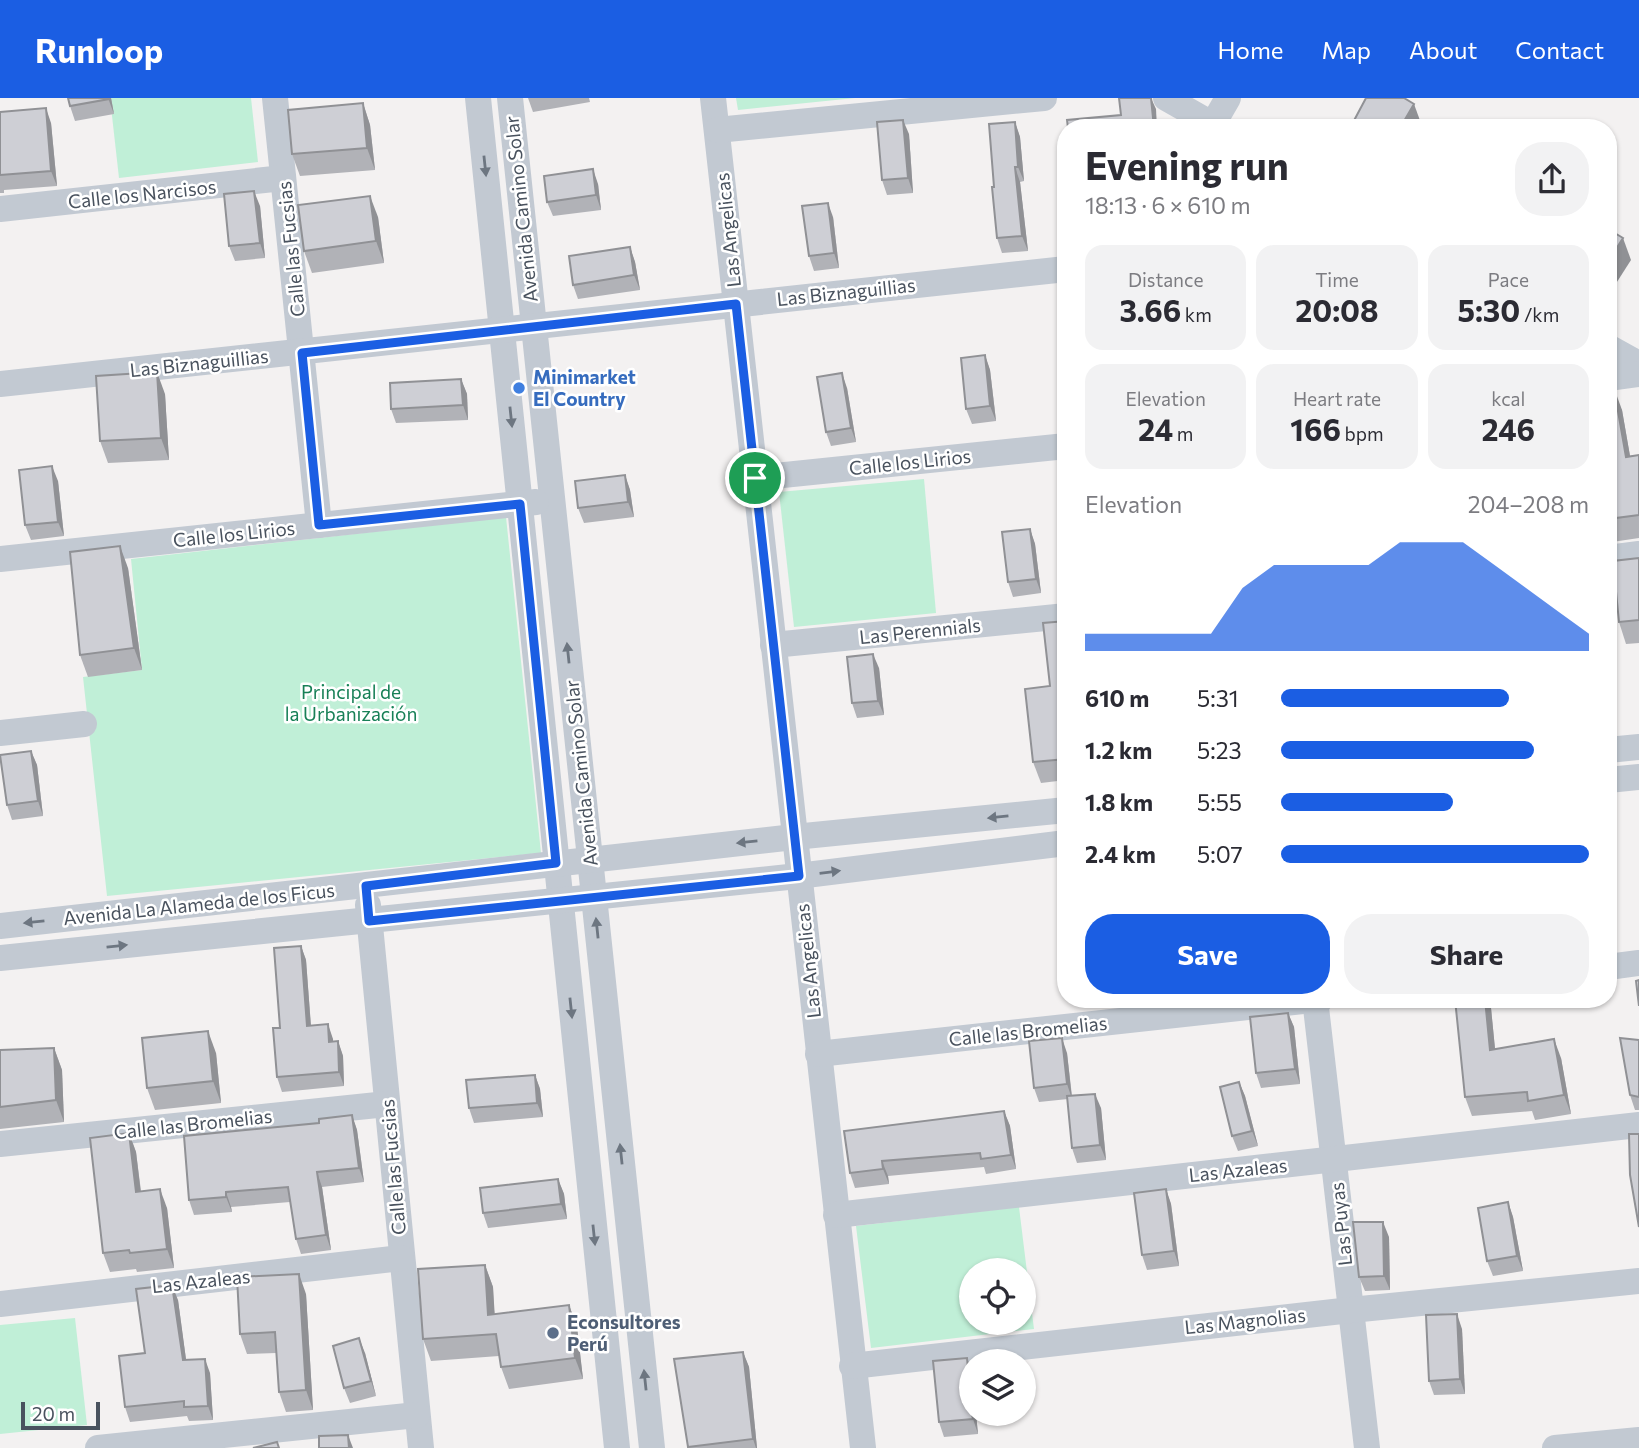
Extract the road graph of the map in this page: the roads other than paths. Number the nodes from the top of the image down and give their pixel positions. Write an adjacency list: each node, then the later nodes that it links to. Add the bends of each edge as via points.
1 (275, 98): 11 (street, Calle las Fucsias)
2 (478, 98): 16 (street, Avenida Camino Solar, one-way to 16)
3 (510, 98): 15 (street, Avenida Camino Solar)
4 (713, 98): 10 (street, Las Angelicas)
5 (1044, 98): 10 (street)
6 (1166, 98): 8 (street)
7 (1228, 98): 9 (street)
8 (1201, 119)
9 (1219, 119)
10 (717, 130): 14 (street, Las Angelicas)
11 (283, 178): 12 (street, Calle los Narcisos); 18 (street, Calle las Fucsias)
12 (0, 209)
13 (1057, 270): 14 (street, Las Biznaguillias)
14 (736, 304): 15 (street, Las Biznaguillias); 24 (street, Las Angelicas)
15 (533, 325): 16 (street, Las Biznaguillias); 25 (street, Avenida Camino Solar)
16 (502, 329): 18 (street, Las Biznaguillias); 26 (street, Avenida Camino Solar, one-way to 26)
17 (1617, 352): 19 (street)
18 (302, 353): 22 (street, Las Biznaguillias); 27 (street, Calle las Fucsias)
19 (1639, 364)
20 (1639, 374): 21 (street)
21 (1617, 377)
22 (0, 384)
23 (1057, 447): 24 (street, Calle los Lirios)
24 (755, 478): 32 (street, Las Angelicas)
25 (551, 501): 26 (street, Calle los Lirios); 42 (street, Avenida Camino Solar, one-way to 25)
26 (520, 504): 27 (street, Calle los Lirios); 43 (street, Avenida Camino Solar)
27 (319, 525): 30 (street, Calle los Lirios)
28 (1639, 554): 29 (street)
29 (1617, 557)
30 (0, 559)
31 (1057, 617): 32 (street, Las Perennials)
32 (773, 645): 40 (street, Las Angelicas)
33 (84, 724): 34 (street)
34 (0, 733)
35 (1639, 747): 36 (street)
36 (1617, 749)
37 (1639, 777): 38 (street)
38 (1617, 779)
39 (1057, 811): 40 (street, Avenida La Alameda de los Ficus, one-way to 40)
40 (794, 837): 42 (street, Avenida La Alameda de los Ficus, one-way to 42); 44 (street, Las Angelicas)
41 (1057, 844): 44 (street, Avenida La Alameda de los Ficus, one-way to 41)
42 (590, 860): 43 (street, Avenida La Alameda de los Ficus); 46 (street, Avenida Camino Solar)
43 (556, 863): 45 (street, Avenida La Alameda de los Ficus); 47 (street, Avenida Camino Solar)
44 (799, 876): 46 (street, Avenida La Alameda de los Ficus); 55 (street, Las Angelicas)
45 (366, 886): 48 (street, Calle las Fucsias); 49 (street, Avenida La Alameda de los Ficus, one-way to 49)
46 (594, 897): 47 (street, Avenida La Alameda de los Ficus); 71 (street, Avenida Camino Solar, one-way to 46)
47 (560, 900): 48 (street, Avenida La Alameda de los Ficus); 70 (street, Avenida Camino Solar, one-way to 70)
48 (369, 921): 50 (street, Avenida La Alameda de los Ficus, one-way to 48); 56 (street, Calle las Fucsias)
49 (0, 926)
50 (0, 958)
51 (1639, 963): 52 (street)
52 (1617, 966)
53 (1241, 1008): 55 (street, Calle las Bromelias)
54 (1316, 1008): 59 (street, Las Puyas)
55 (818, 1054): 60 (street, Las Angelicas)
56 (387, 1104): 58 (street, Calle las Bromelias); 61 (street, Calle las Fucsias)
57 (1639, 1125): 59 (street, Las Azaleas)
58 (0, 1144)
59 (1334, 1159): 60 (street, Las Azaleas); 64 (street, Las Puyas)
60 (836, 1215): 65 (street, Las Angelicas)
61 (401, 1258): 63 (street, Las Azaleas); 66 (street, Calle las Fucsias)
62 (1639, 1281): 64 (street, Las Magnolias)
63 (0, 1304)
64 (1351, 1310): 65 (street, Las Magnolias); 73 (street, Las Puyas)
65 (852, 1366): 72 (street, Las Angelicas)
66 (416, 1415): 68 (street); 69 (street, Calle las Fucsias)
67 (1639, 1440): 74 (street)
68 (98, 1448)
69 (421, 1448)
70 (617, 1448)
71 (652, 1448)
72 (863, 1448)
73 (1367, 1448)
74 (1555, 1448)

